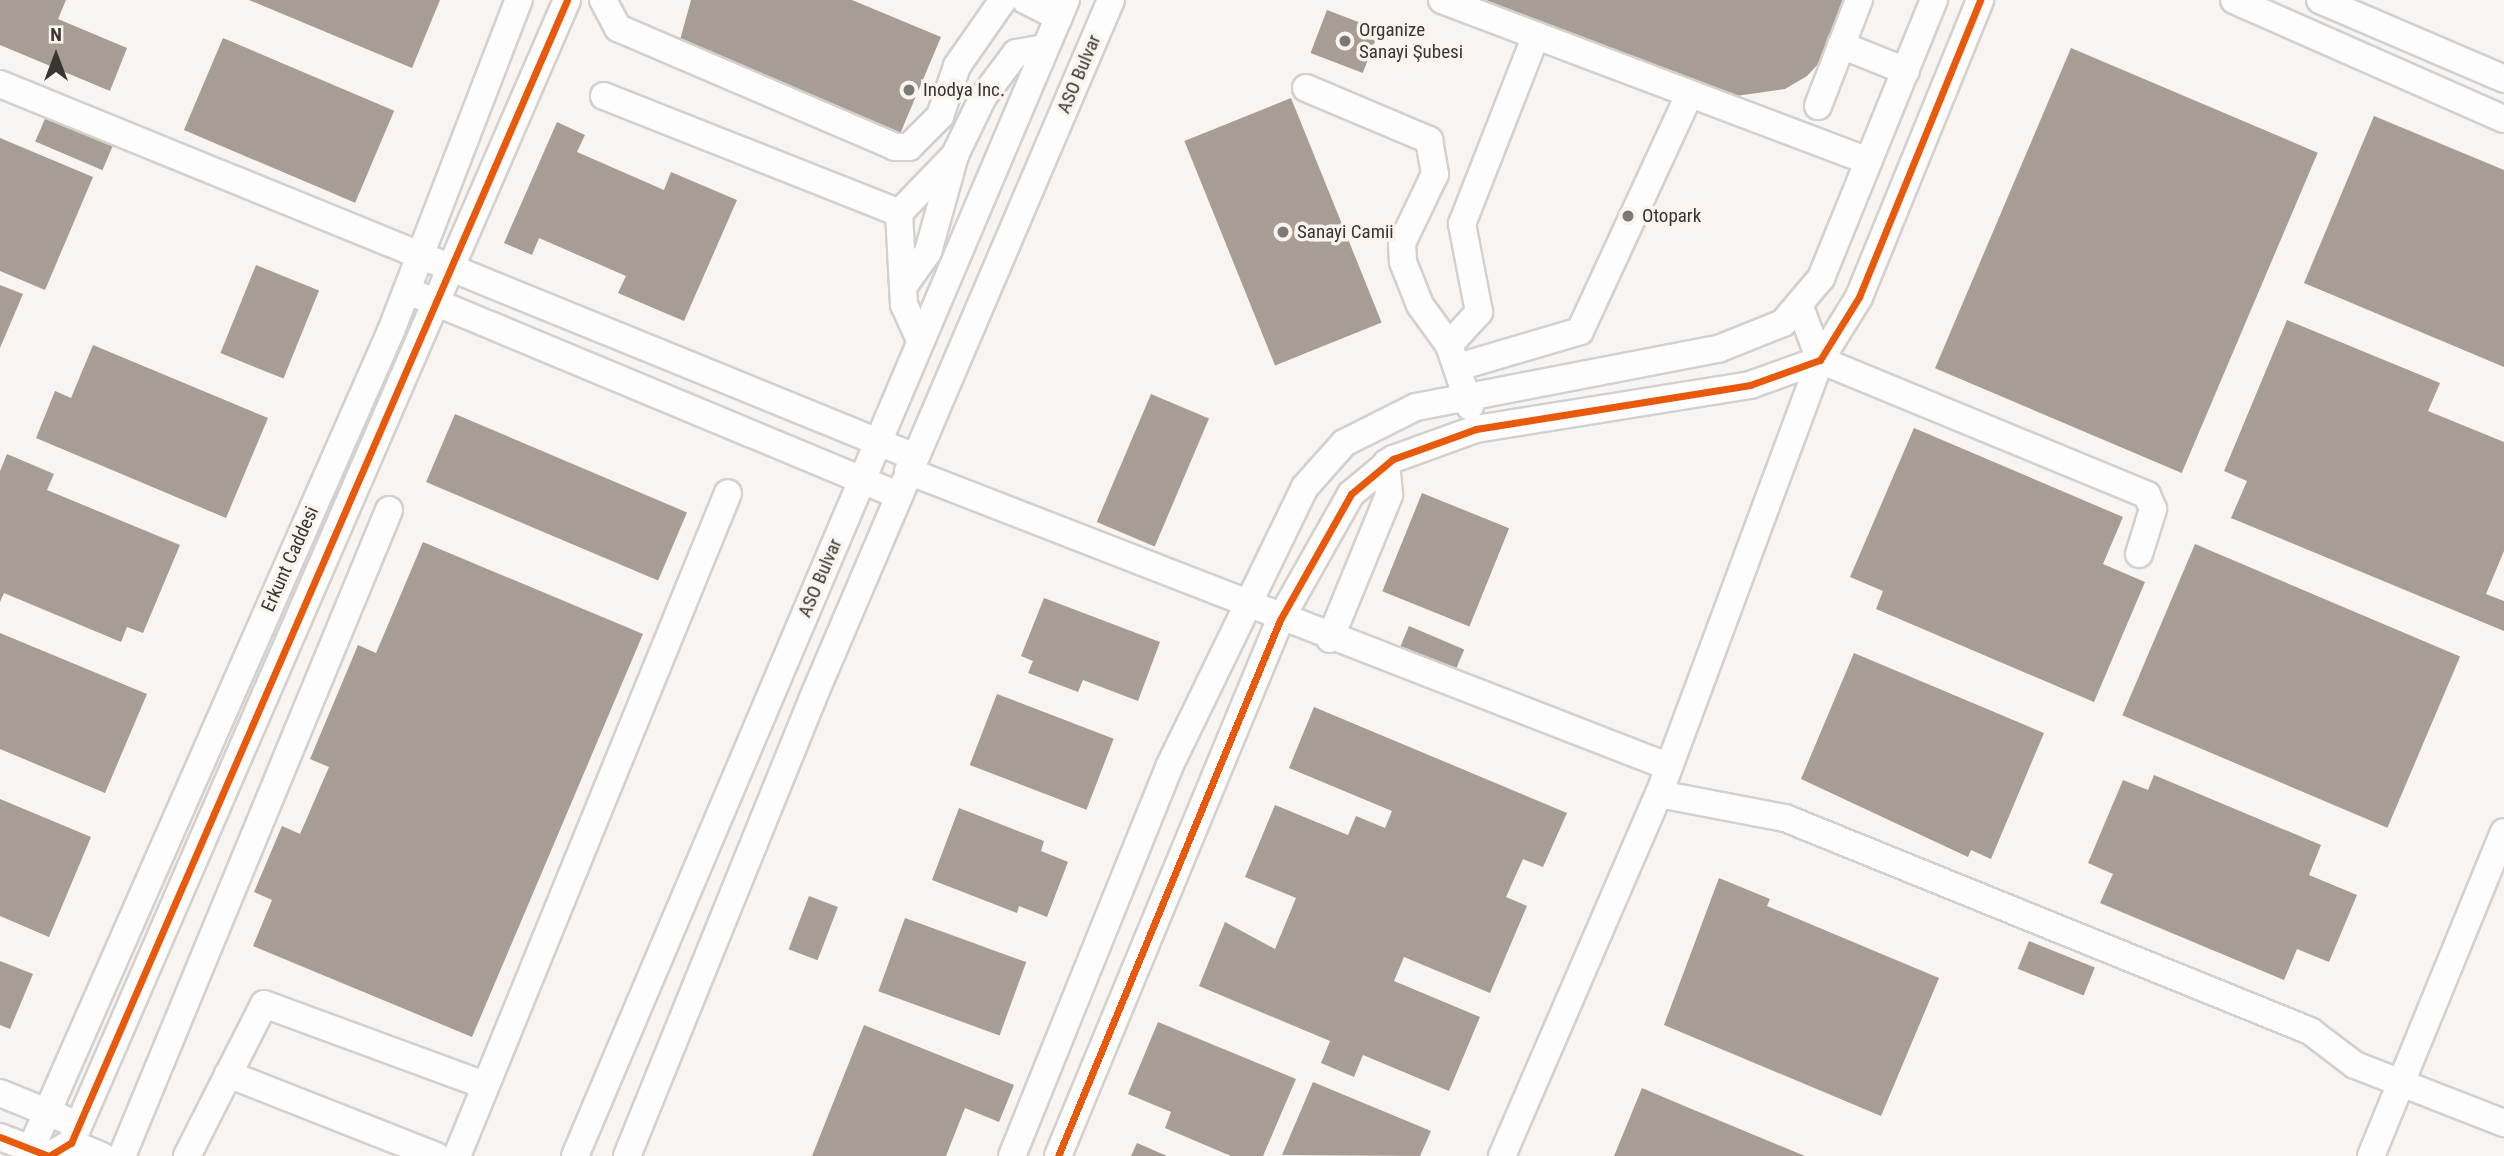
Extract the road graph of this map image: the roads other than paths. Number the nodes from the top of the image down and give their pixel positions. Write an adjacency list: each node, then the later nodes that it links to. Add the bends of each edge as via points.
1 (519, 0): 28 (street, Erkunt Caddesi)
2 (567, 0): 29 (street)
3 (603, 0): 4 (street, via 618,28 895,147 909,147 940,117 957,66)
4 (1003, 0)
5 (1025, 0): 13 (street)
6 (1111, 0): 41 (street, ASO Bulvar)
7 (1442, 0): 14 (street)
8 (1859, 0): 15 (street)
9 (1934, 0): 17 (street)
10 (1980, 0): 36 (street, via 1859,298)
11 (2234, 0): 24 (street)
12 (2320, 0): 18 (street)
13 (1063, 8): 16 (street, ASO Bulvar)
14 (1535, 38): 21 (street); 35 (street, via 1462,224 1479,312)
15 (1841, 45): 17 (street); 23 (street)
16 (1045, 48): 25 (street, via 1028,47 1010,59); 34 (street, ASO Bulvar)
17 (1906, 71): 26 (street)
18 (2504, 79)
19 (0, 84): 28 (street)
20 (1306, 88): 35 (street, via 1429,140 1435,174 1401,252 1420,305)
21 (1689, 95): 26 (street); 35 (street, via 1580,331)
22 (604, 96): 27 (street)
23 (1818, 106)
24 (2504, 119)
25 (955, 155): 27 (street); 30 (street, via 928,253)
26 (1869, 161): 33 (street, via 1821,278)
27 (899, 212): 30 (street)
28 (419, 258): 29 (street); 31 (street, Erkunt Caddesi)
29 (446, 269): 32 (street); 39 (street)
30 (903, 287): 34 (street, via 906,316)
31 (407, 290): 32 (street); 58 (street, Erkunt Caddesi)
32 (433, 302): 42 (street); 60 (street)
33 (1800, 307): 36 (street); 37 (street, via 1783,323 1718,349)
34 (919, 338): 39 (street, ASO Bulvar)
35 (1454, 356): 37 (street)
36 (1820, 360): 38 (street, via 1750,385); 45 (street, via 2147,495 2153,509); 49 (street)
37 (1466, 393): 38 (street); 46 (street, via 1382,420 1344,443 1291,507)
38 (1476, 429): 40 (street)
39 (877, 441): 41 (street); 42 (street, ASO Bulvar)
40 (1386, 463): 47 (street, via 1334,517); 48 (street, via 1389,495)
41 (907, 474): 42 (street); 46 (street); 69 (street, ASO Bulvar)
42 (862, 478): 68 (street, ASO Bulvar)
43 (728, 493): 56 (street)
44 (389, 510): 64 (street)
45 (2139, 554)
46 (1245, 604): 47 (street); 52 (street, via 1169,767)
47 (1280, 620): 48 (street); 54 (street)
48 (1330, 639): 49 (street)
49 (1667, 765): 50 (street)
50 (1659, 794): 55 (street, via 1785,818 2310,1031 2355,1065); 72 (street)
51 (2504, 832): 55 (street)
52 (1048, 1067): 54 (street); 70 (street)
53 (228, 1074): 56 (street, via 257,1010 274,1004); 65 (street); 66 (street)
54 (1087, 1080): 71 (street)
55 (2403, 1083): 59 (street); 73 (street)
56 (484, 1085): 67 (street)
57 (0, 1093): 58 (street)
58 (47, 1112): 60 (street); 62 (street, Erkunt Caddesi)
59 (2504, 1122)
60 (75, 1134): 62 (street, via 49,1156); 63 (street)
61 (0, 1137): 62 (street)
62 (31, 1149)
63 (102, 1156)
64 (122, 1156)
65 (187, 1156)
66 (436, 1156)
67 (457, 1156)
68 (575, 1156)
69 (627, 1156)
70 (1012, 1156)
71 (1058, 1156)
72 (1502, 1156)
73 (2371, 1156)

